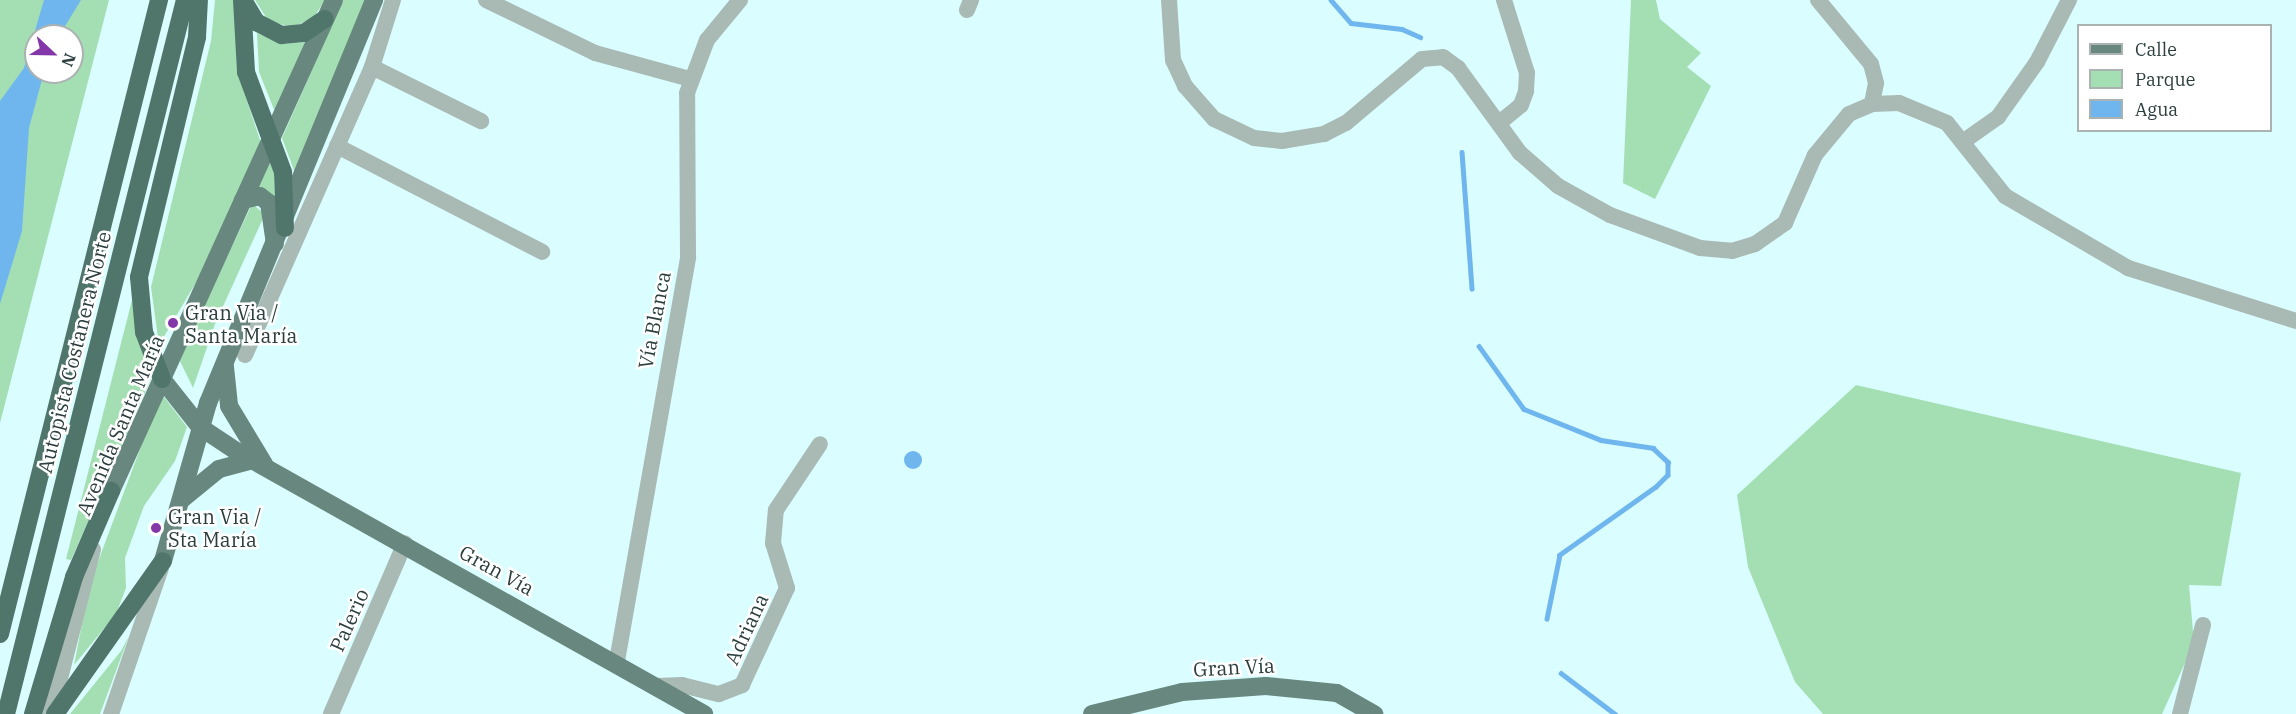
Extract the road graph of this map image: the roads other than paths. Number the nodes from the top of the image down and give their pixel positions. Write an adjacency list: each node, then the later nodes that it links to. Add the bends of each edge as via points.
1 (159, 0): 39 (highway, Autopista Costanera Norte)
2 (185, 0): 42 (highway, Autopista Costanera Norte)
3 (199, 0): 30 (highway, via 196,37 139,277 144,332)
4 (242, 0): 14 (highway, via 260,26 282,35 304,33); 20 (highway, via 246,72)
5 (334, 0): 14 (main road, Avenida Santa María)
6 (374, 0): 24 (main road)
7 (393, 0): 15 (street)
8 (486, 0): 16 (street, via 595,53)
9 (740, 0): 16 (street, Vía Blanca, via 707,40)
10 (1169, 0): 19 (street, via 1178,74 1203,109 1240,133 1282,141 1324,134 1346,123 1422,59 1436,56 1454,63)
11 (1504, 0): 19 (street, via 1527,73 1527,91 1521,105)
12 (1818, 0): 17 (street, via 1871,64 1876,83)
13 (2069, 0): 21 (street, via 2005,108)
14 (326, 19): 20 (main road, Avenida Santa María)
15 (372, 67): 18 (street); 22 (street)
16 (690, 79): 40 (street, Vía Blanca, via 684,122 688,257)
17 (1872, 104): 19 (street, via 1849,114 1830,133 1785,223 1755,244 1732,251 1700,248 1570,194 1533,166); 21 (street, via 1925,110)
18 (481, 121)
19 (1499, 123)
20 (270, 141): 23 (main road, Avenida Santa María); 24 (highway, via 285,185)
21 (1964, 141): 27 (street, via 1982,172 2006,196 2128,268)
22 (337, 146): 26 (street); 28 (street)
23 (243, 200): 25 (main road, via 260,196 269,203); 30 (main road, Avenida Santa María)
24 (285, 228): 25 (main road)
25 (275, 251): 29 (main road)
26 (542, 252)
27 (2296, 321)
28 (245, 355)
29 (225, 363): 31 (main road); 33 (main road, Gran Vía, via 229,406)
30 (162, 379): 31 (main road, Gran Vía); 34 (main road, Avenida Santa María)
31 (200, 427): 33 (main road, Gran Vía); 35 (main road)
32 (820, 444): 41 (street, Adriana, via 776,510 773,543 787,588 742,685 718,694 682,685)
33 (260, 464): 35 (main road, via 219,469); 36 (main road, Gran Vía)
34 (111, 491): 43 (highway, via 74,577); 44 (street, Avenida Santa María)
35 (181, 500): 37 (main road)
36 (405, 543): 40 (main road, Gran Vía); 46 (street, Palerio)
37 (163, 561): 44 (highway); 45 (street)
38 (2203, 625): 50 (street)
39 (0, 634)
40 (616, 661): 41 (main road, Gran Vía)
41 (656, 686): 47 (main road, Gran Vía)
42 (6, 714)
43 (33, 714)
44 (53, 714)
45 (111, 714)
46 (331, 714)
47 (704, 714)
48 (1092, 714): 49 (main road, Gran Vía, via 1182,692 1266,686 1337,693)
49 (1374, 714)
50 (2180, 714)

